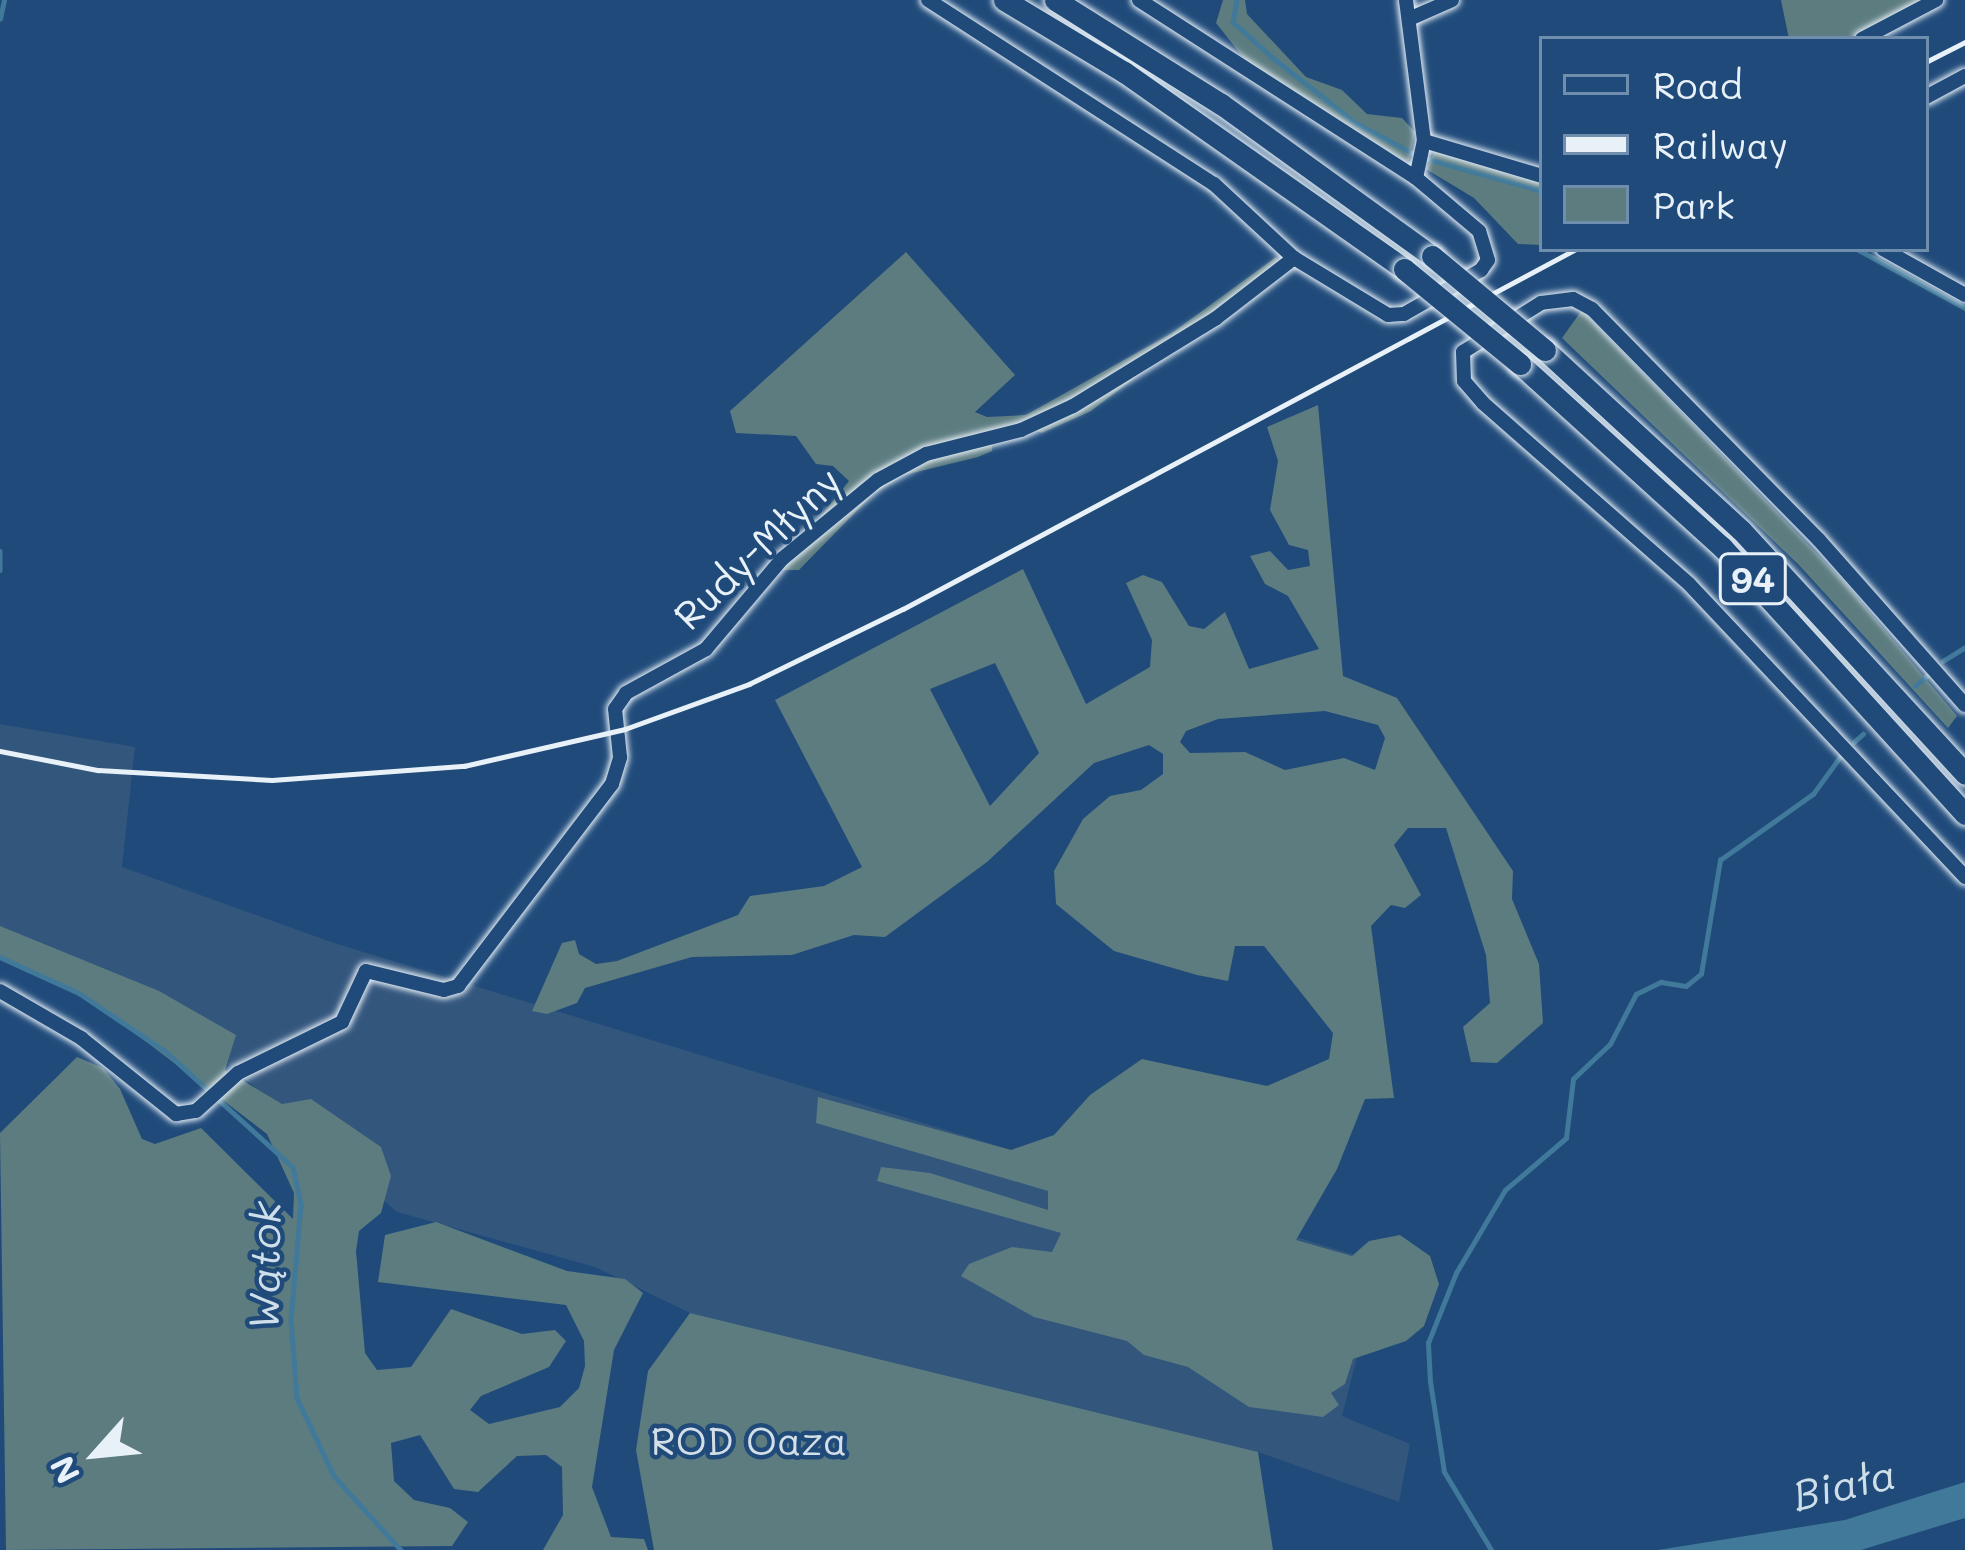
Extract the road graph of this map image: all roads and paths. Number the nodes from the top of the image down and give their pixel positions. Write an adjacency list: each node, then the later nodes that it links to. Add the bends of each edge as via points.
1 (928, 0): 17 (street, via 1214,184)
2 (1004, 0): 21 (main road, 94, bridge, via 1141,83 1404,269 1520,364 1723,547)
3 (1055, 0): 20 (main road, 94, bridge, via 1221,104 1432,256 1545,350 1741,530)
4 (1138, 0): 15 (street)
5 (1406, 0): 9 (street)
6 (1452, 0): 9 (street)
7 (1936, 0): 8 (street)
8 (1909, 6): 10 (street)
9 (1409, 20): 13 (street)
10 (1866, 36)
11 (1965, 76): 12 (street)
12 (1929, 96)
13 (1424, 141): 14 (street); 15 (street)
14 (1539, 175)
15 (1416, 178): 17 (street, via 1479,231 1488,260 1481,270 1404,314 1388,315)
16 (1888, 252): 18 (street)
17 (1294, 258): 23 (street, Rudy-Młyny, via 1091,396 1021,430 926,454 836,512 782,559 706,649 620,700 612,784 458,986 444,990 366,971 342,1022 238,1073 196,1111 176,1114 81,1038)
18 (1965, 295)
19 (1964, 702): 22 (street, via 1819,540 1592,309 1573,299 1540,302 1463,352 1464,381 1484,403 1704,600)
20 (1965, 774)
21 (1965, 814)
22 (1965, 877)
23 (0, 991)

